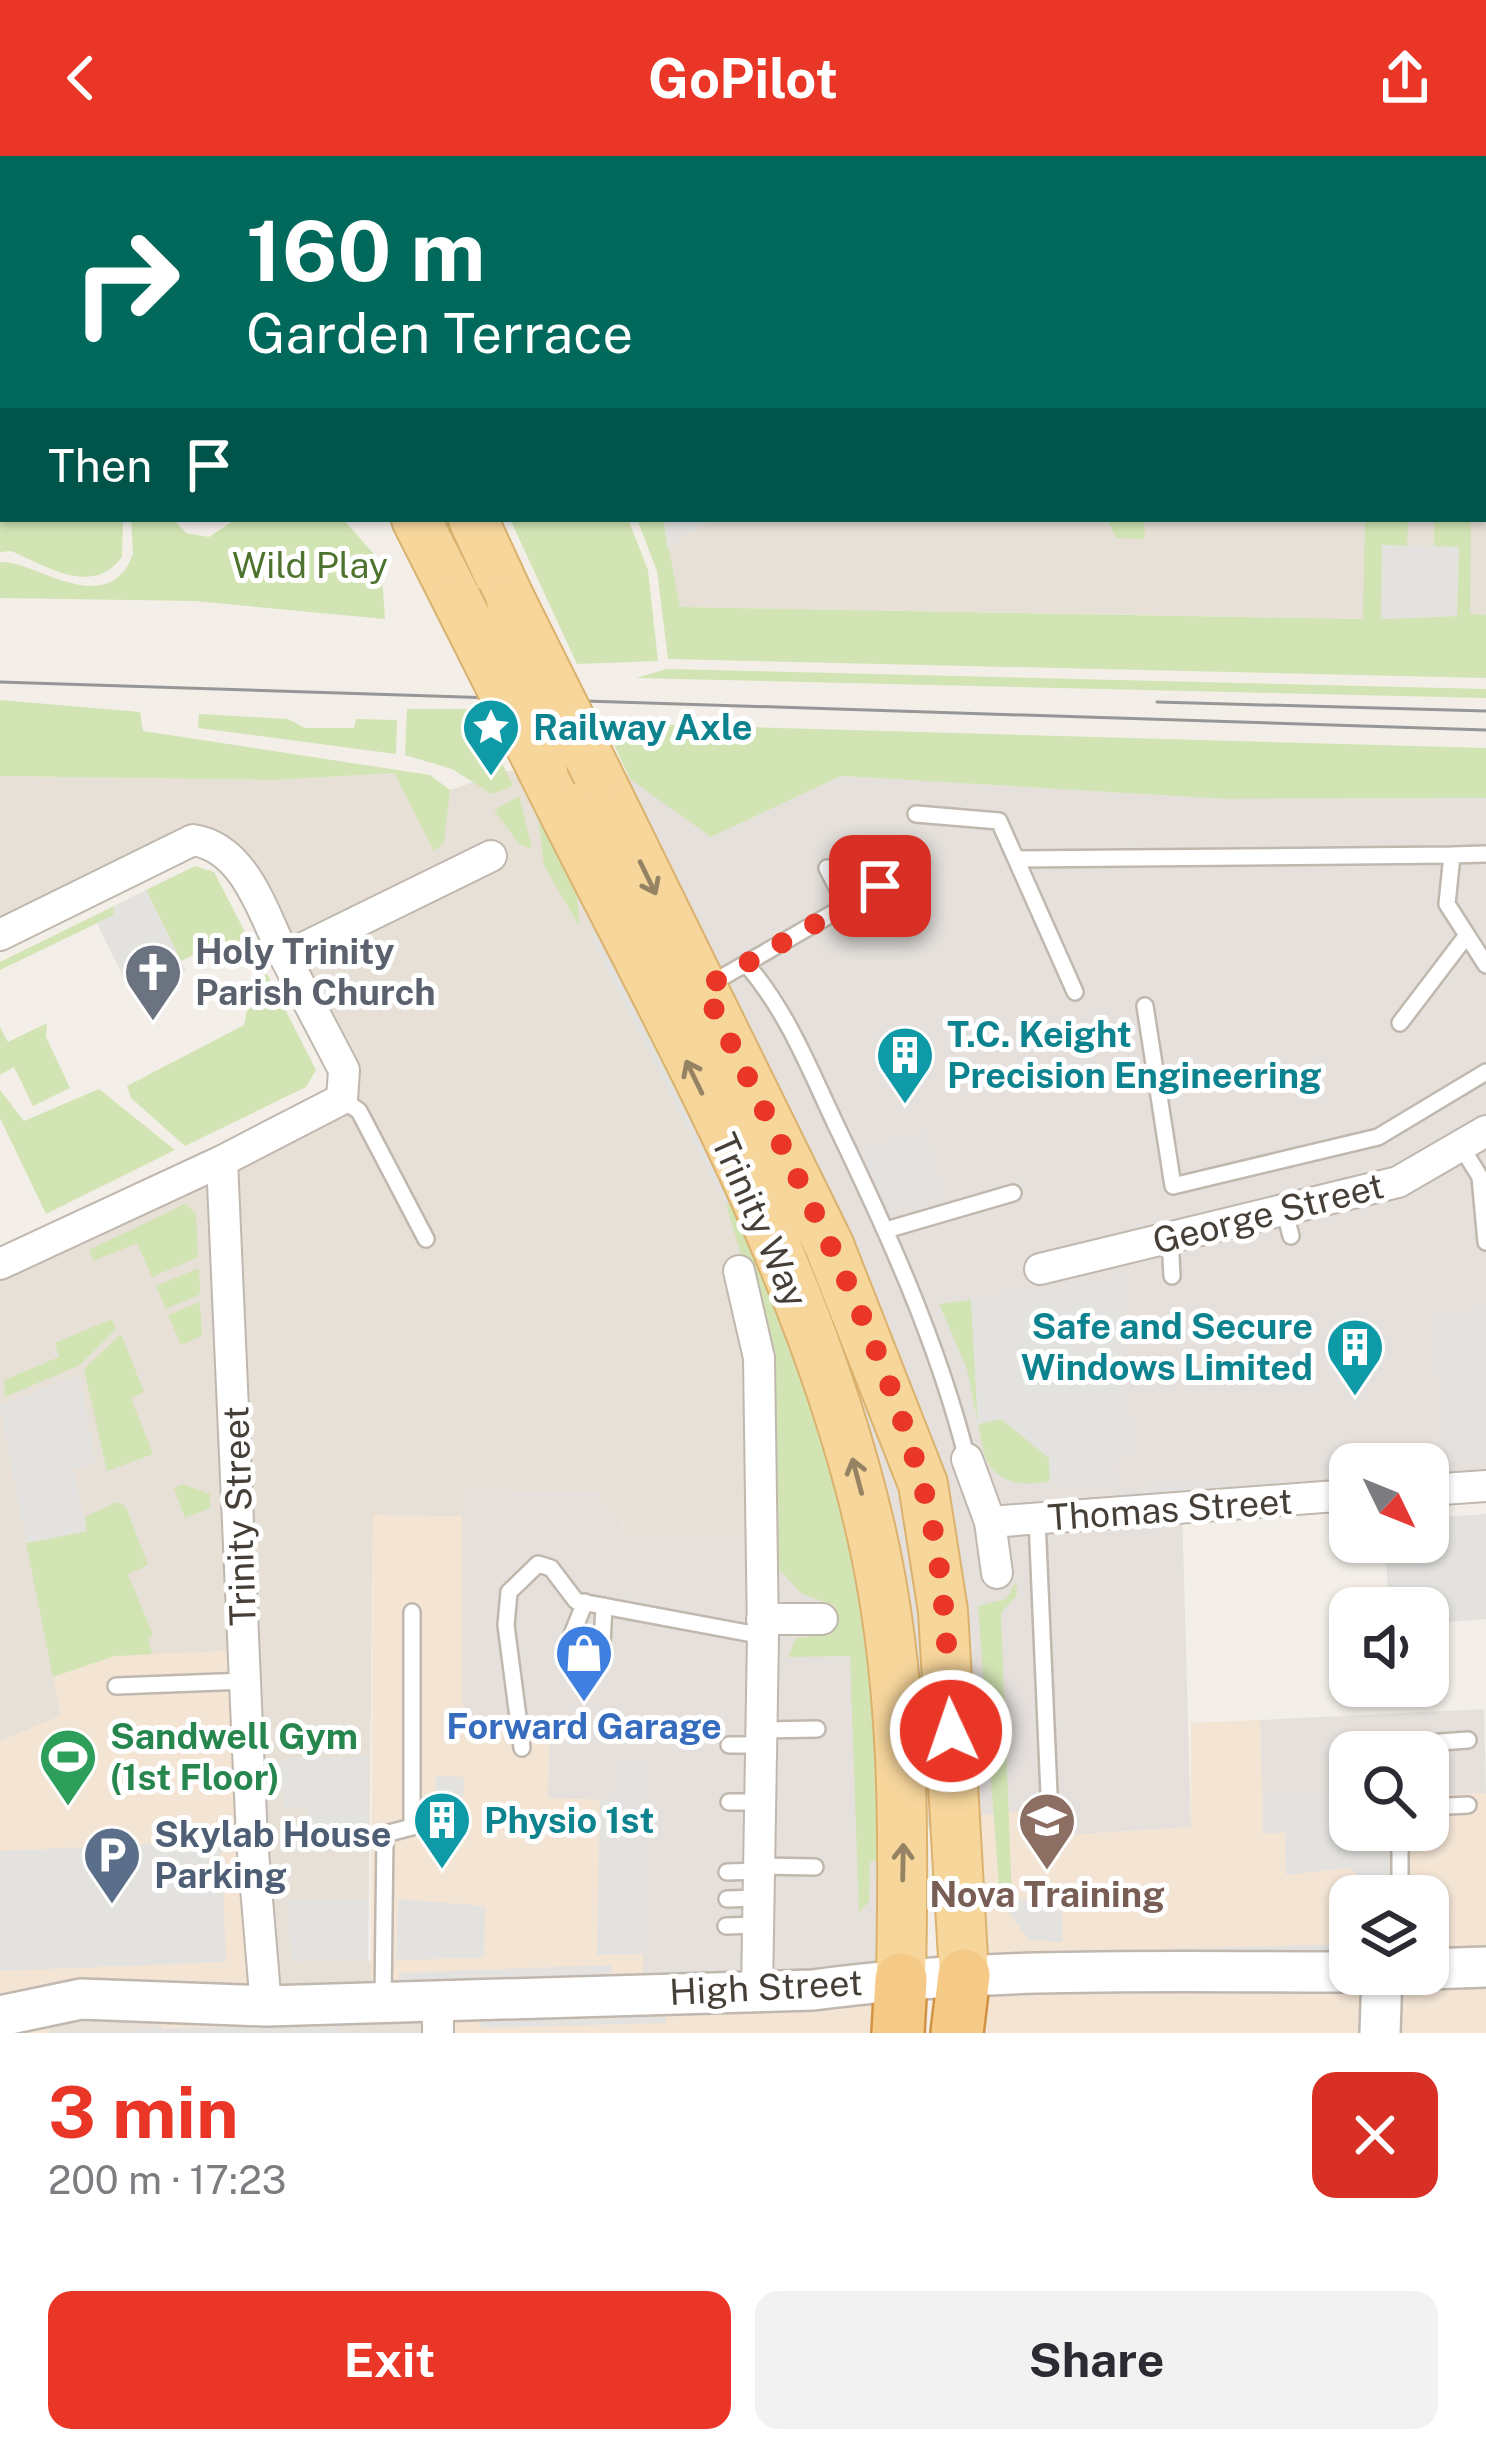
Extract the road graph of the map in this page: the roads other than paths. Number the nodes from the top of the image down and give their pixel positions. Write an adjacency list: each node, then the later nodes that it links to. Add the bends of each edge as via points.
1 (418, 522): 76 (main road, Trinity Way, one-way to 1, bridge, via 904,1781 892,1648 842,1421 774,1238)
2 (474, 522): 16 (main road, Trinity Way, one-way to 16, bridge)
3 (916, 814): 7 (lane, via 999,821)
4 (1486, 854): 5 (lane)
5 (1453, 855): 7 (lane); 12 (lane, via 1447,904)
6 (491, 856): 13 (street)
7 (1016, 859): 17 (lane)
8 (827, 868): 10 (lane)
9 (880, 886): 10 (lane)
10 (845, 905): 15 (lane)
11 (0, 935): 13 (street, via 193,840 216,843 235,860)
12 (1467, 935): 14 (lane); 19 (lane)
13 (285, 957): 21 (street, via 344,1070)
14 (1486, 964)
15 (747, 965): 16 (lane); 25 (lane, via 810,1053)
16 (704, 988): 75 (main road, Trinity Way, via 829,1245 922,1484 943,1610)
17 (1075, 992)
18 (1145, 1006): 20 (lane, via 1173,1186 1378,1137)
19 (1400, 1023)
20 (1486, 1072)
21 (342, 1099): 23 (street); 27 (lane, via 359,1111)
22 (1473, 1138): 26 (street, George Street, via 1379,1200 1288,1223); 28 (lane)
23 (222, 1161): 29 (street); 53 (street, Trinity Street)
24 (1013, 1193): 25 (lane)
25 (886, 1230): 33 (lane, via 947,1384)
26 (1170, 1238): 30 (street, George Street); 32 (lane)
27 (426, 1239)
28 (1486, 1242)
29 (0, 1264)
30 (1040, 1269)
31 (740, 1271): 48 (street, via 759,1358)
32 (1172, 1276)
33 (967, 1460): 38 (street)
34 (1449, 1482): 35 (street)
35 (1486, 1486)
36 (1329, 1498): 37 (street, Thomas Street)
37 (1037, 1519): 38 (street, Thomas Street); 40 (lane)
38 (989, 1522): 39 (street)
39 (997, 1573)
40 (1044, 1578): 41 (lane); 46 (lane)
41 (1063, 1578)
42 (585, 1602): 43 (lane); 49 (lane); 61 (lane, via 538,1564 509,1592)
43 (604, 1606): 48 (lane); 50 (lane)
44 (412, 1612): 79 (lane, via 412,1827 385,1834)
45 (822, 1619): 48 (street)
46 (1045, 1620): 47 (lane); 51 (lane)
47 (1064, 1620)
48 (763, 1628): 56 (street)
49 (569, 1642)
50 (602, 1643)
51 (1046, 1668): 52 (lane); 58 (lane)
52 (1065, 1668)
53 (246, 1681): 54 (lane); 80 (street, Trinity Street)
54 (116, 1686)
55 (817, 1729): 56 (lane)
56 (750, 1740): 64 (street)
57 (1468, 1740): 60 (lane)
58 (1047, 1741): 59 (lane); 62 (lane)
59 (1066, 1741)
60 (1449, 1741)
61 (522, 1748)
62 (1048, 1794)
63 (728, 1802): 64 (lane)
64 (760, 1802): 69 (street)
65 (1468, 1805): 66 (lane)
66 (1449, 1806)
67 (815, 1867): 69 (lane)
68 (728, 1872): 69 (lane)
69 (759, 1890): 70 (lane); 71 (lane); 77 (street)
70 (727, 1899)
71 (726, 1926)
72 (1486, 1967): 73 (street)
73 (1449, 1968)
74 (1329, 1972): 75 (street, High Street)
75 (964, 1975): 76 (street, High Street); 84 (highway)
76 (902, 1978): 77 (street, High Street); 83 (highway)
77 (758, 1990): 81 (street, High Street)
78 (1381, 1995): 85 (street)
79 (383, 2003): 80 (street, High Street); 81 (street, High Street)
80 (266, 2006): 82 (street, High Street, via 81,2000)
81 (438, 2018)
82 (0, 2019)
83 (898, 2033)
84 (956, 2033)
85 (1380, 2033)

